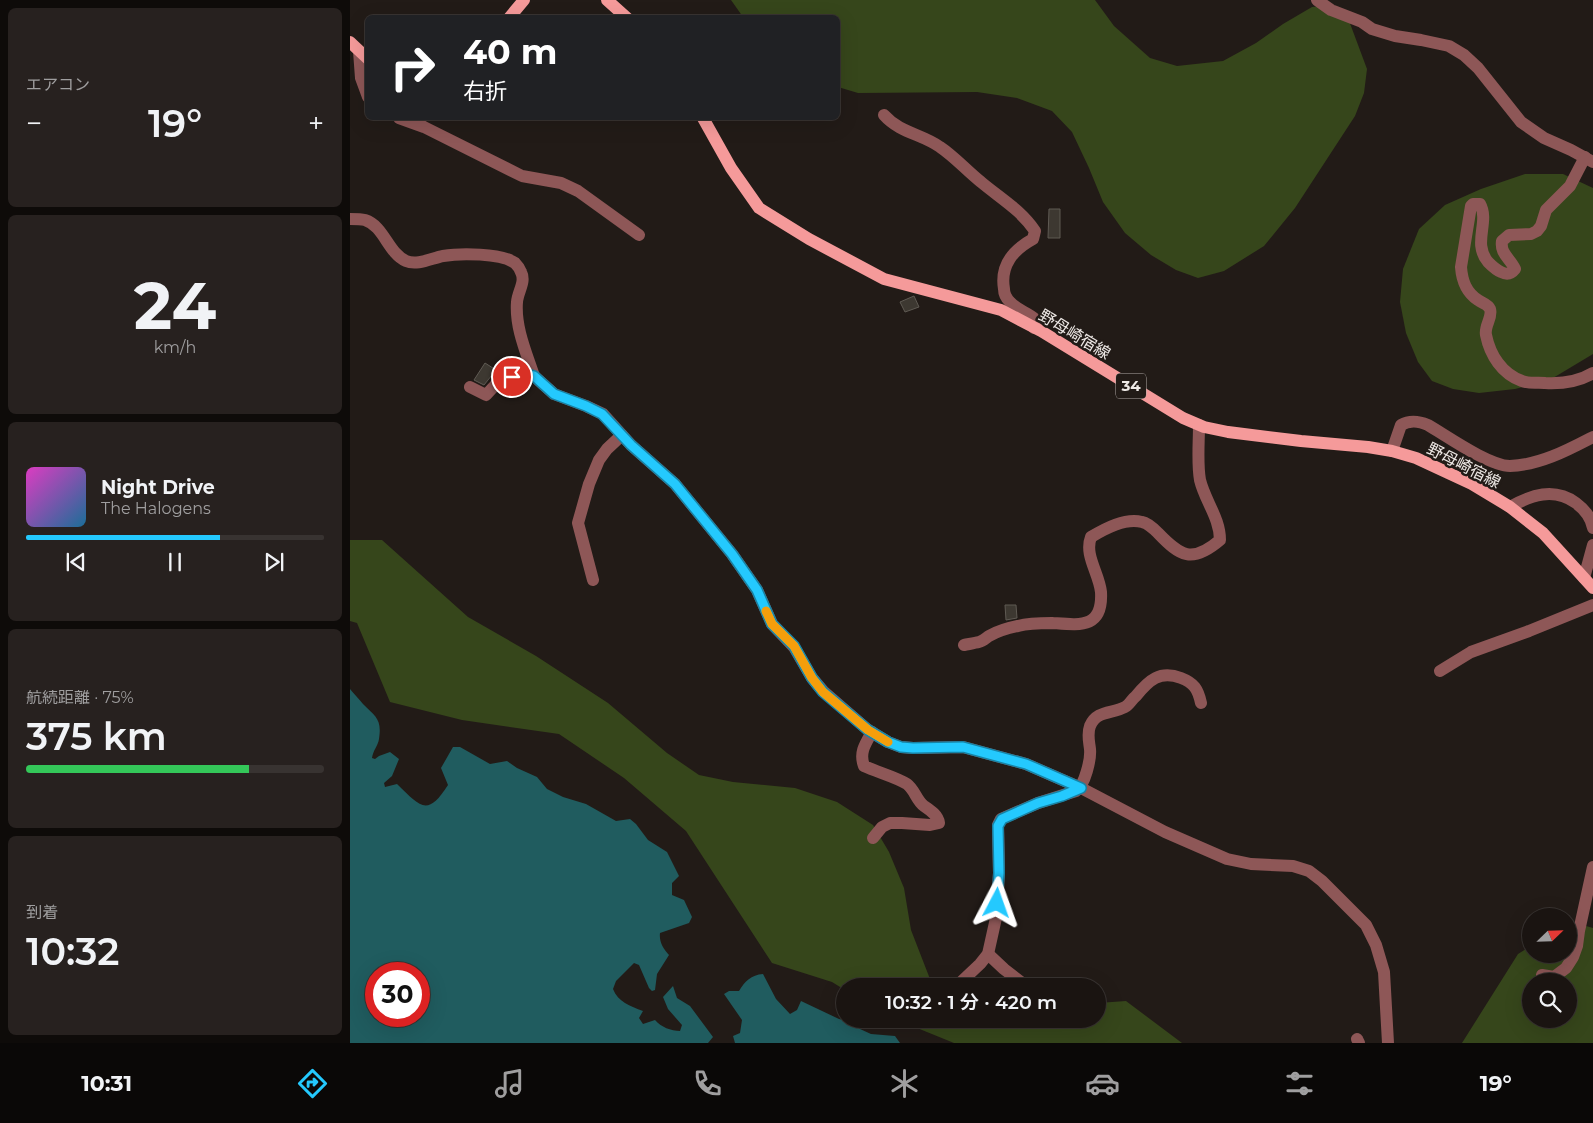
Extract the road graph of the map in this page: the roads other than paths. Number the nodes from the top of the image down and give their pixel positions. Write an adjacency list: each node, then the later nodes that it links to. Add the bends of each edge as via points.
1 (524, 0): 4 (main road)
2 (607, 0): 5 (main road)
3 (1317, 0): 11 (street, via 1372,29 1449,46 1478,68 1521,122 1544,138)
4 (512, 15)
5 (624, 15)
6 (359, 51): 7 (street, via 360,78)
7 (365, 90)
8 (884, 115): 14 (street, via 909,133 939,146 1028,220 1035,231 1033,239 1016,249 1009,258 1002,281 1008,302 1035,319)
9 (405, 120): 13 (street, via 522,176 561,183 578,191)
10 (705, 120): 14 (main road, 野母崎宿線 / 34, via 759,208 884,279 1001,310)
11 (1589, 159): 15 (street, via 1570,186 1546,210 1537,231 1509,234 1502,241 1501,247 1515,269 1510,273 1496,270 1485,258 1480,245 1483,210 1480,204 1473,204 1461,277 1472,296 1489,306 1491,311 1486,335 1501,368 1523,382 1579,380)
12 (350, 219): 16 (street, via 366,220 376,227 406,261 476,255 516,263 523,282 517,299 517,318)
13 (638, 235)
14 (1034, 328): 18 (main road, 野母崎宿線 / 34)
15 (1593, 373)
16 (534, 376): 17 (street, via 524,373 500,380 486,395); 19 (street, via 554,394 602,414)
17 (470, 387)
18 (1199, 425): 21 (main road, 野母崎宿線 / 34, via 1301,442); 29 (street, via 1200,479 1216,518 1220,540 1212,547 1188,555 1174,549 1144,522 1117,524 1091,537 1088,543 1101,591 1101,609 1095,618 1074,626 1019,625 980,642)
19 (622, 435): 26 (street, via 599,460 578,523); 32 (street, via 675,484 732,554 757,590 772,624 794,646 823,692)
20 (1593, 437): 21 (street, via 1550,457 1510,466 1486,458 1421,422 1411,421 1401,425)
21 (1392, 451): 22 (main road, 野母崎宿線 / 34, via 1458,477)
22 (1510, 507): 23 (street, via 1527,498 1557,493 1581,506 1592,520); 25 (main road, 野母崎宿線 / 34, via 1542,533)
23 (1593, 528)
24 (1593, 545): 25 (street)
25 (1584, 578): 27 (main road, 野母崎宿線 / 34)
26 (593, 580)
27 (1593, 588)
28 (1593, 605): 30 (street, via 1471,652)
29 (964, 645)
30 (1440, 671)
31 (1201, 703): 33 (street, via 1194,685 1174,676 1160,676 1152,679 1127,706 1099,715 1089,728 1089,761)
32 (872, 732): 33 (street, via 901,747 963,747 1026,764); 34 (street, via 861,754 864,766 906,783 939,823 890,823)
33 (1081, 788): 36 (street, via 1002,819 998,826 996,918); 40 (street, via 1165,832 1227,859 1293,866 1309,871 1322,881 1366,925 1376,944 1384,972)
34 (873, 838)
35 (1593, 867): 37 (street, via 1577,946 1566,968)
36 (988, 954): 38 (street); 39 (street)
37 (1559, 973)
38 (965, 978)
39 (1016, 978)
40 (1388, 1043)

